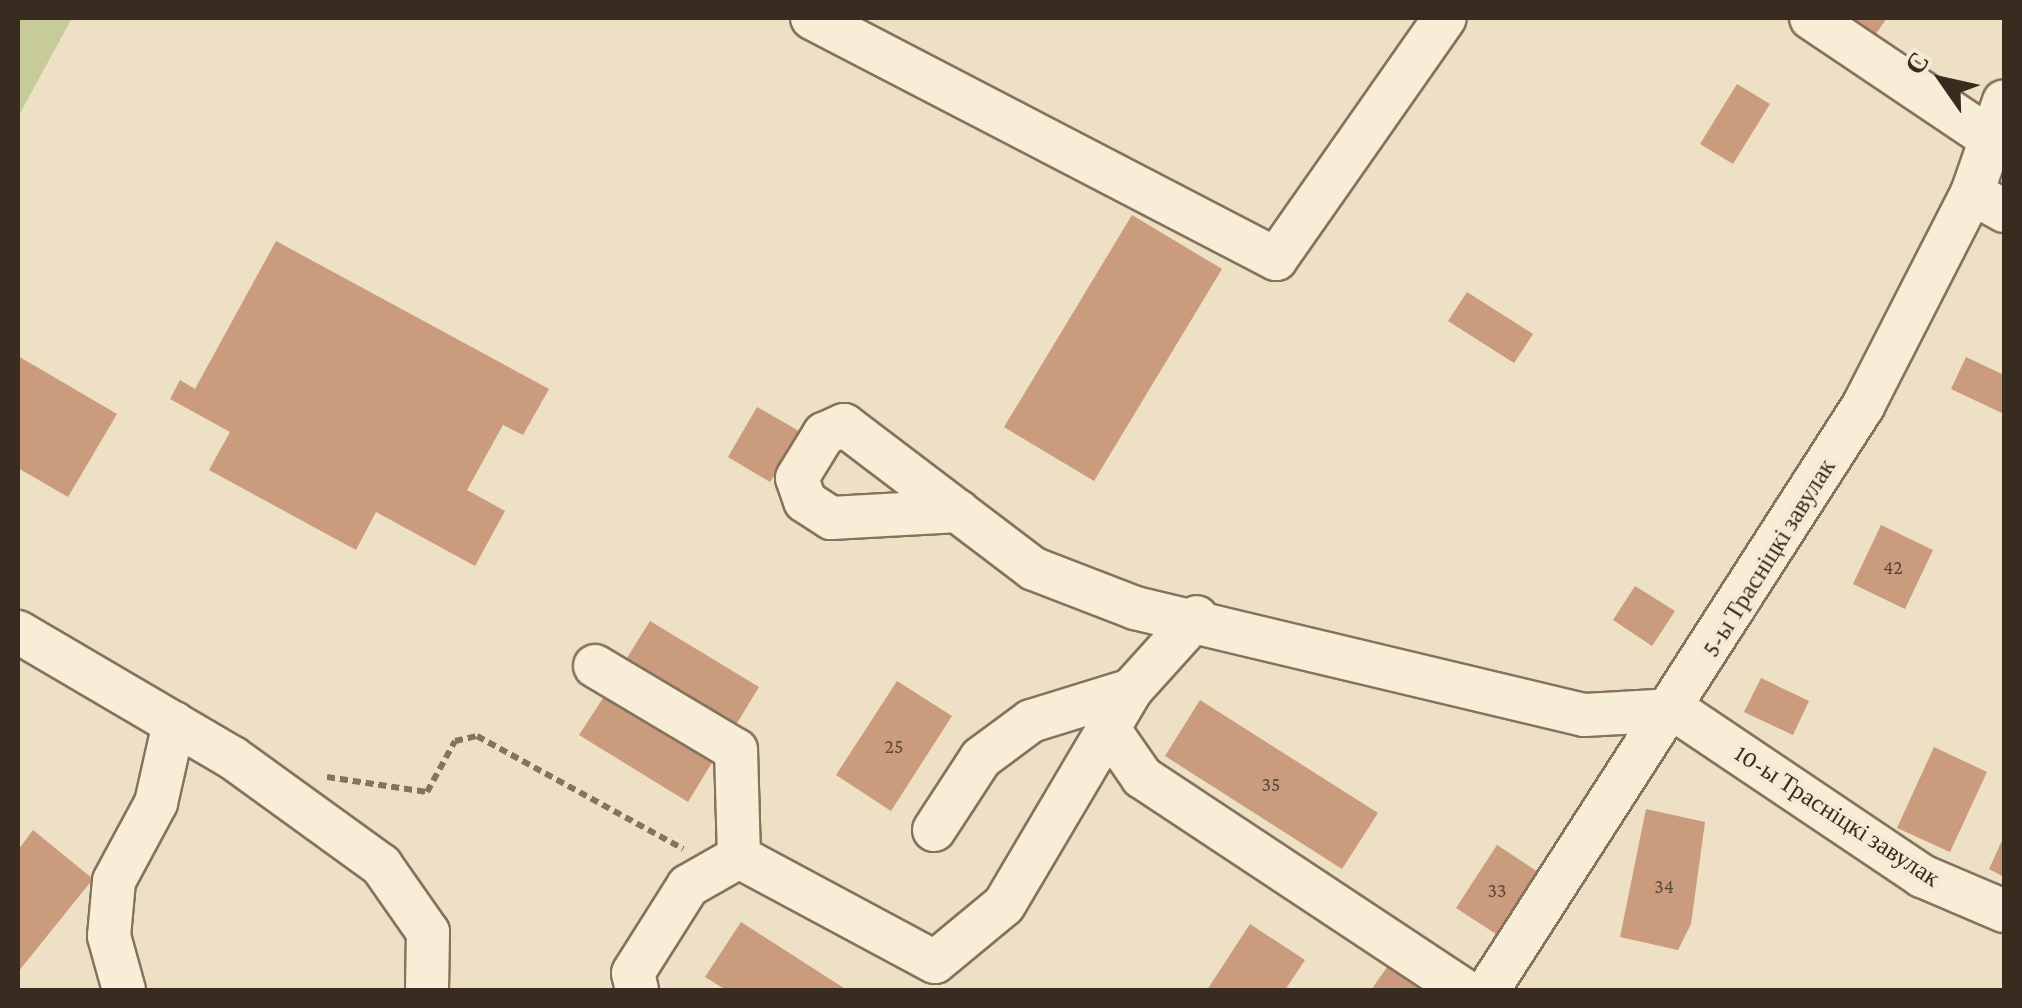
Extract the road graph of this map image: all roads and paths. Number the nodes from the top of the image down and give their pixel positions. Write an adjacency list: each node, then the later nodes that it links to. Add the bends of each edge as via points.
1 (812, 18): 3 (street, via 1276,259)
2 (1811, 18): 4 (street)
3 (1434, 21)
4 (1998, 120): 5 (street, 5-ы Трасніцкі завулак)
5 (1988, 202): 11 (street, 5-ы Трасніцкі завулак)
6 (958, 512): 7 (street, via 1034,569 1135,608)
7 (1197, 617): 10 (street); 11 (street, via 1584,714)
8 (18, 632): 12 (street)
9 (595, 666): 16 (street, via 736,750)
10 (1130, 690): 13 (street); 15 (street, via 1032,721 981,758)
11 (1675, 710): 17 (street, 10-ы Трасніцкі завулак, via 1922,876); 23 (street, 5-ы Трасніцкі завулак)
12 (174, 723): 19 (street, via 156,803 114,881 110,936); 20 (street, via 381,864 428,932)
13 (1108, 728): 18 (street, via 1004,905); 22 (street, via 1142,778)
14 (305, 773): 16 (path, via 414,795 427,792 454,741 477,736)
15 (934, 830)
16 (730, 862): 18 (street); 21 (street, via 688,886 634,973)
17 (2004, 910)
18 (939, 976)
19 (124, 990)
20 (427, 990)
21 (637, 990)
22 (1464, 990)
23 (1488, 990)

